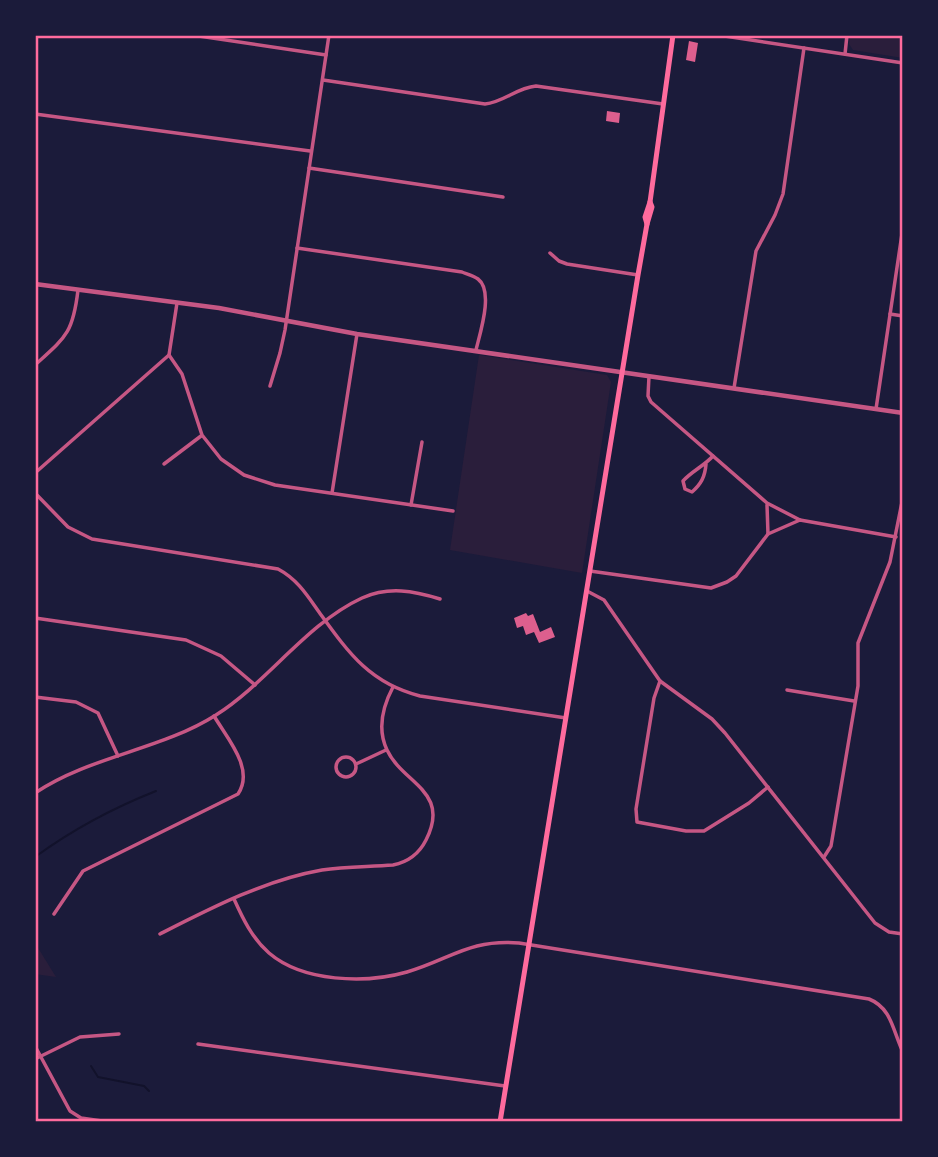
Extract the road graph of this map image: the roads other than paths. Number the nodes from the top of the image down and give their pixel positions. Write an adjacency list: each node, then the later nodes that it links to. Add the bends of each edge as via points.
1 (191, 35): 10 (street)
2 (329, 35): 10 (street)
3 (673, 35): 13 (main road)
4 (718, 35): 7 (street)
5 (761, 35): 7 (street)
6 (847, 35): 9 (street)
7 (760, 41): 8 (street)
8 (804, 48): 9 (street); 35 (street, via 783,194 756,251)
9 (845, 54): 11 (street)
10 (326, 55): 12 (street)
11 (903, 63)
12 (323, 80): 13 (street, via 485,104 536,86); 15 (street)
13 (664, 104): 21 (main road)
14 (35, 114): 15 (street)
15 (311, 151): 16 (street)
16 (309, 168): 17 (street); 19 (street)
17 (503, 197)
18 (903, 227): 25 (street)
19 (297, 248): 27 (street); 29 (street, via 477,278 486,298)
20 (550, 253): 21 (street, via 566,264)
21 (638, 275): 32 (main road)
22 (35, 284): 23 (street)
23 (78, 290): 24 (street); 31 (street, via 69,332)
24 (177, 303): 27 (street); 30 (street)
25 (890, 314): 26 (street); 36 (street)
26 (903, 316)
27 (285, 322): 28 (street); 34 (street)
28 (357, 334): 29 (street); 45 (street)
29 (476, 350): 32 (street)
30 (169, 355): 38 (street, via 182,374); 43 (street)
31 (35, 365)
32 (623, 371): 33 (street); 53 (main road)
33 (649, 376): 35 (street); 40 (street, via 651,402)
34 (270, 386)
35 (734, 388): 36 (street)
36 (876, 409): 37 (street)
37 (903, 413)
38 (202, 435): 41 (street); 45 (street, via 221,459 257,481)
39 (422, 442): 48 (street)
40 (713, 456): 42 (street); 47 (street)
41 (164, 464)
42 (706, 464): 42 (street, via 683,481 685,489 692,492 699,485)
43 (35, 473)
44 (35, 492): 57 (street, via 68,527 92,539 278,569 299,584)
45 (332, 493): 48 (street)
46 (903, 498): 52 (street)
47 (767, 503): 50 (street); 51 (street)
48 (411, 505): 49 (street)
49 (453, 511)
50 (800, 520): 51 (street); 52 (street)
51 (768, 534): 53 (street, via 736,576 717,587)
52 (896, 537): 63 (street, via 886,577 858,643)
53 (590, 571): 54 (main road)
54 (587, 590): 58 (street, via 604,600); 65 (main road)
55 (440, 599): 57 (street, via 406,590 376,594)
56 (35, 618): 59 (street, via 195,643 221,656)
57 (327, 622): 59 (street); 60 (street, via 357,662)
58 (660, 681): 69 (street, via 712,719); 69 (street, via 637,822 704,831)
59 (255, 684): 64 (street)
60 (393, 687): 65 (street, via 420,696); 66 (street, via 383,715)
61 (787, 690): 63 (street)
62 (35, 696): 67 (street, via 76,702 98,713)
63 (855, 701): 71 (street, via 831,846)
64 (214, 716): 67 (street); 73 (street, via 243,767 245,778 238,794 83,871)
65 (566, 718): 76 (main road)
66 (387, 750): 68 (street); 72 (street, via 431,803 431,830 418,853 401,864 299,874)
67 (118, 757): 70 (street, via 73,772)
68 (356, 764): 68 (street, via 342,758 336,771 347,777)
69 (768, 787): 71 (street)
70 (35, 793)
71 (824, 857): 75 (street, via 875,923)
72 (234, 899): 74 (street); 76 (street, via 251,932 270,954 291,967 321,975 386,976 428,966 483,943)
73 (54, 914)
74 (160, 934)
75 (903, 934)
76 (529, 947): 80 (street, via 869,999 889,1014); 82 (main road)
77 (119, 1034): 81 (street, via 80,1037)
78 (198, 1044): 82 (street)
79 (35, 1046): 81 (street)
80 (903, 1052)
81 (38, 1057): 83 (street, via 70,1111 81,1118)
82 (505, 1086): 84 (main road)
83 (108, 1122)
84 (500, 1122)

